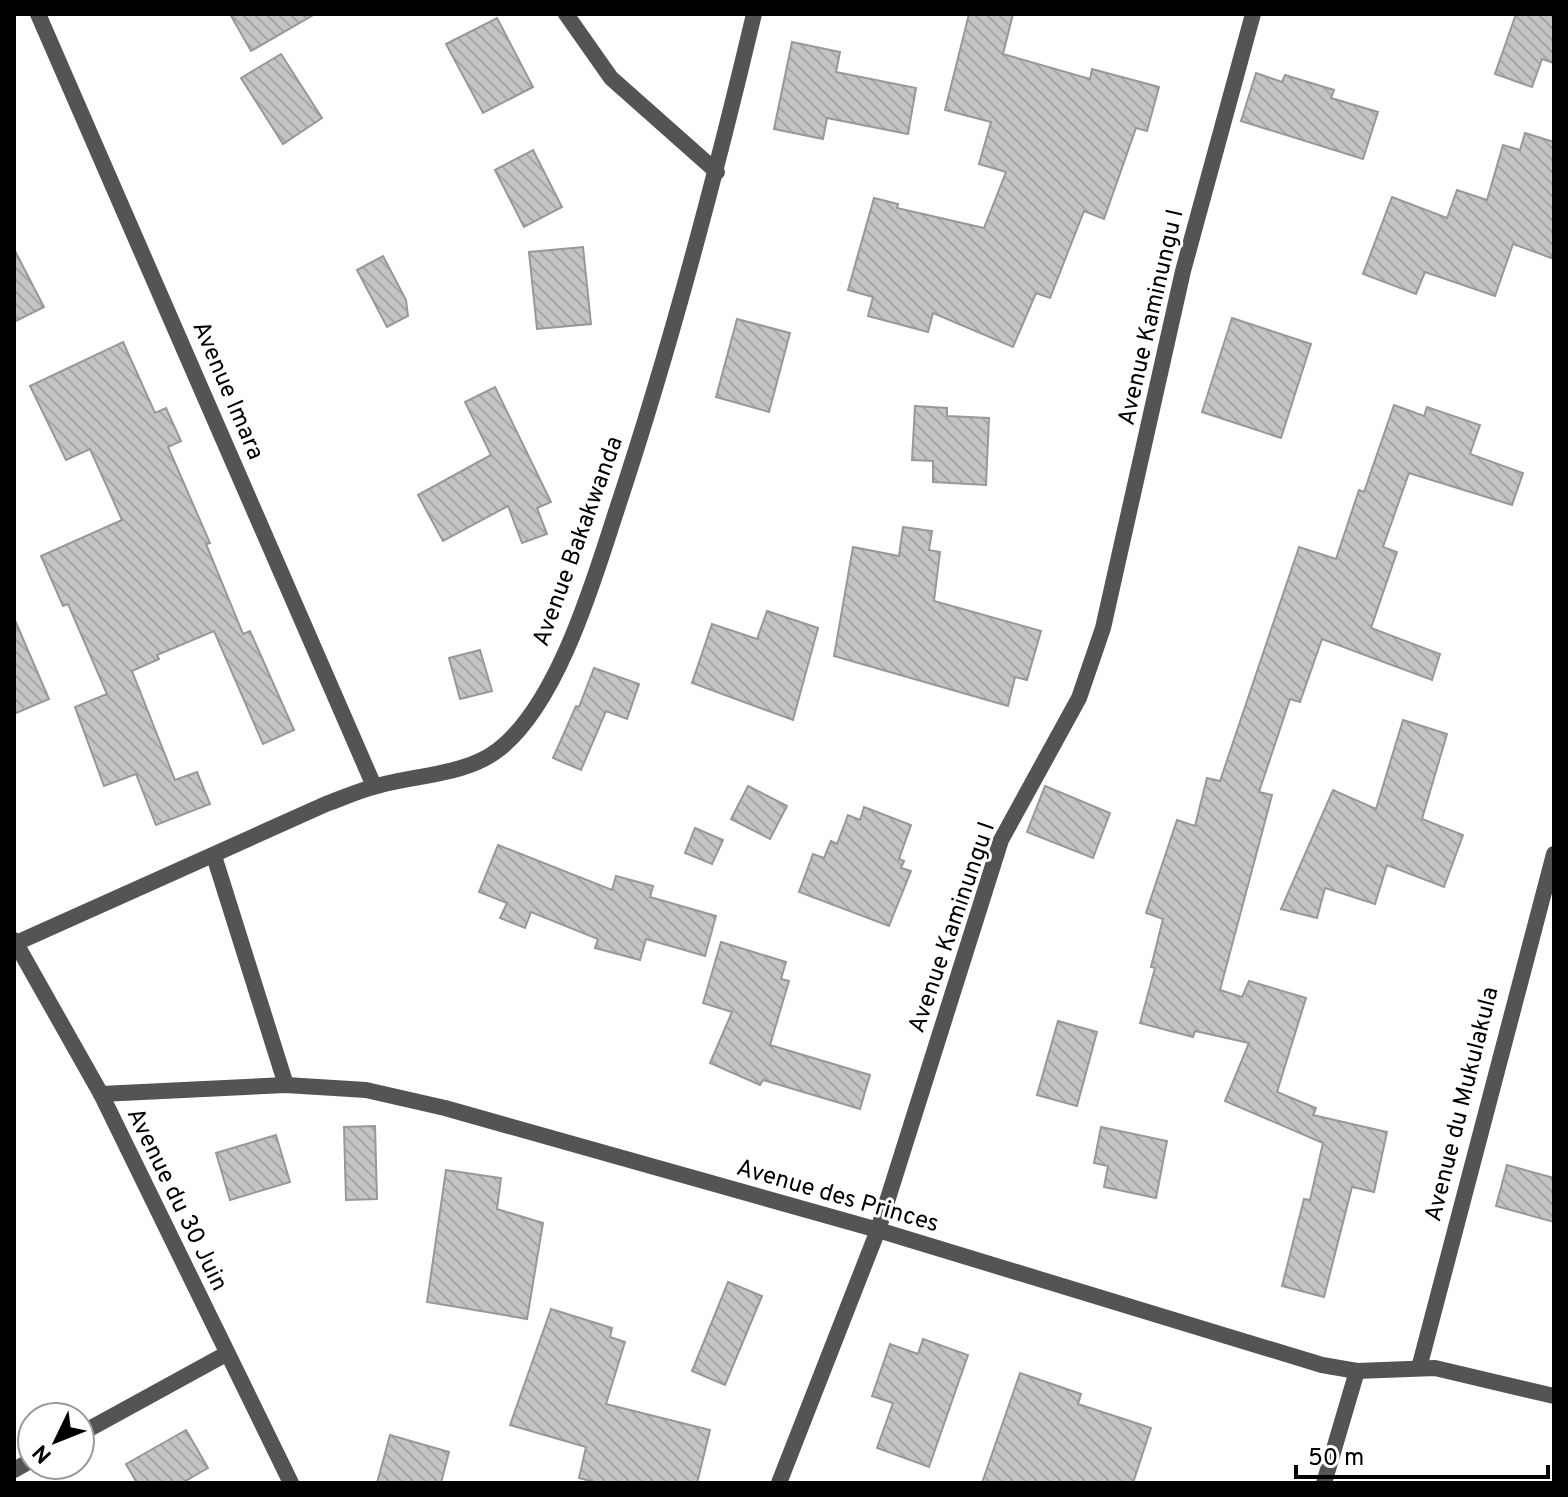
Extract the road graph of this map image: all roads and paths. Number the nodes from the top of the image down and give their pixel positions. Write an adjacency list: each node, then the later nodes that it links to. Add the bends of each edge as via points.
1 (38, 14): 6 (street, Avenue Imara)
2 (566, 14): 5 (street, via 611,78)
3 (754, 14): 5 (street, Avenue Bakakwanda)
4 (1253, 14): 12 (street, Avenue Kaminungu I, via 1183,271 1103,628 1079,698 1001,840)
5 (717, 172): 6 (street, Avenue Bakakwanda, via 636,452 592,585 551,679 516,734 496,752 470,764)
6 (374, 786): 8 (street, Avenue Bakakwanda)
7 (1554, 854): 14 (street, Avenue du Mukulakula)
8 (214, 856): 9 (street, Avenue Bakakwanda); 10 (street)
9 (15, 942): 11 (street, Avenue du 30 Juin)
10 (286, 1085): 11 (street, Avenue des Princes); 12 (street, Avenue des Princes, via 366,1090 445,1108)
11 (101, 1094): 13 (street, Avenue du 30 Juin)
12 (878, 1230): 15 (street, Avenue des Princes, via 1322,1365); 19 (street, Avenue Kaminungu I)
13 (226, 1354): 17 (street); 18 (street, Avenue du 30 Juin)
14 (1419, 1368): 15 (street, Avenue des Princes); 16 (street, Avenue des Princes)
15 (1357, 1371): 20 (street)
16 (1554, 1396)
17 (96, 1425)
18 (291, 1483)
19 (779, 1483)
20 (1324, 1483)

